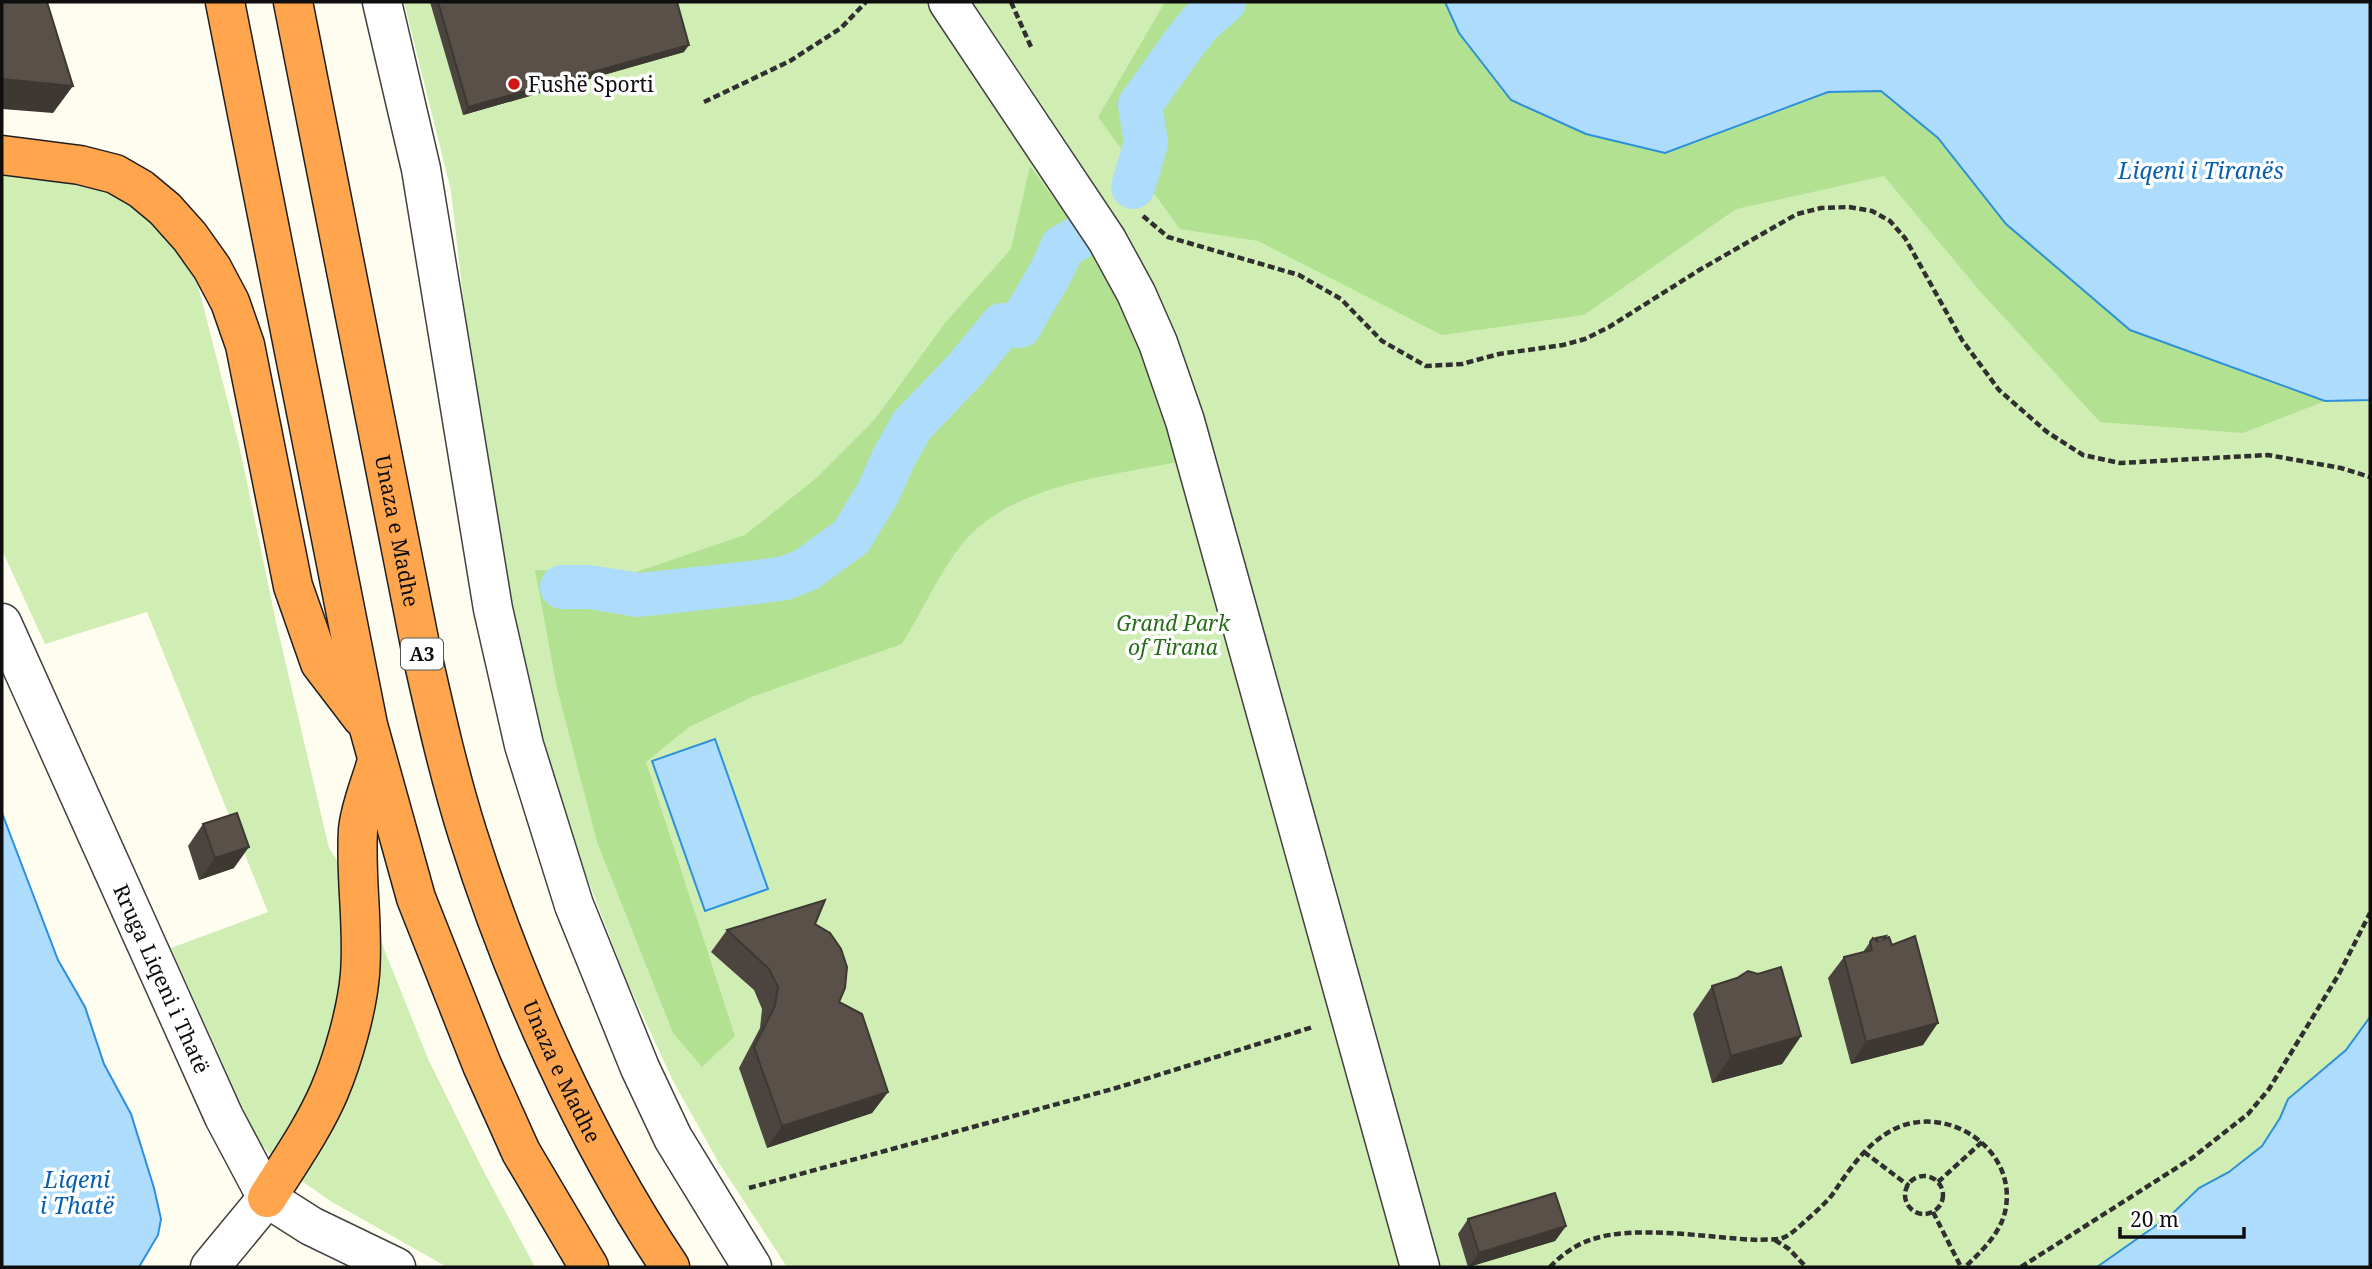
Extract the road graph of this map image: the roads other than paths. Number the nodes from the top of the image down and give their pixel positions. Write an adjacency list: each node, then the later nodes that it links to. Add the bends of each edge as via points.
1 (225, 2): 7 (highway)
2 (293, 2): 12 (highway, Unaza e Madhe / A3, via 421,650 467,834 520,980 561,1072 611,1170)
3 (382, 2): 13 (street, via 433,166 493,609 524,745 574,905 640,1068 673,1138)
4 (948, 2): 14 (street, via 1107,240 1158,343 1185,421)
5 (2, 155): 7 (highway, via 115,174 165,209 212,268 245,345 293,586 320,663)
6 (2, 623): 8 (street, Rruga Liqeni i Thatë, via 224,1117)
7 (372, 743): 8 (highway, via 358,827 360,976 349,1029 329,1092); 11 (highway, via 416,898 482,1065 521,1152)
8 (267, 1198): 9 (street); 10 (street)
9 (210, 1267)
10 (396, 1267)
11 (589, 1267)
12 (670, 1267)
13 (752, 1267)
14 (1420, 1267)

